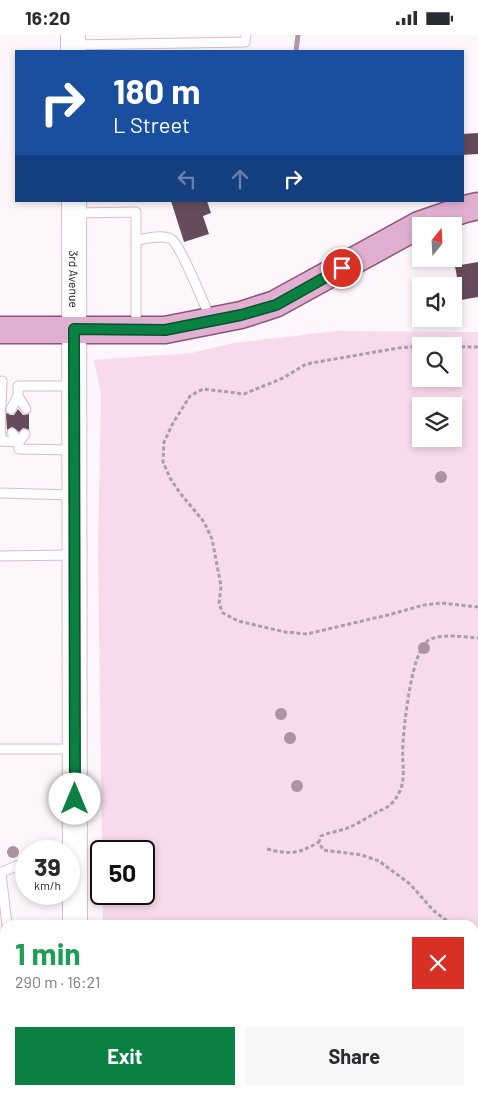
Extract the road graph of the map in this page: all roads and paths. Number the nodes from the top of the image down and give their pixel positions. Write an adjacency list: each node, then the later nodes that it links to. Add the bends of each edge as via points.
1 (246, 35): 2 (lane, via 245,42)
2 (73, 44)
3 (478, 206): 6 (main road, via 419,225 276,305)
4 (74, 207): 5 (lane, via 136,212); 7 (main road, 3rd Avenue)
5 (136, 240): 6 (lane, via 171,239 180,251); 9 (lane)
6 (212, 321): 9 (main road, via 165,330)
7 (74, 329): 8 (main road); 9 (main road); 15 (main road, 3rd Avenue)
8 (0, 330)
9 (136, 330)
10 (412, 346): 28 (path, via 306,364 283,378 244,394 204,389 190,396 173,423 164,442 163,462 180,493 204,522 212,539 221,586 219,604 223,613 238,621 307,634 424,605 441,603)
11 (462, 347): 12 (path)
12 (478, 347)
13 (1, 381): 14 (lane); 17 (lane)
14 (18, 386): 15 (lane); 16 (lane)
15 (74, 386): 23 (main road, 3rd Avenue)
16 (18, 396): 18 (lane); 19 (lane)
17 (0, 406): 22 (lane, via 2,441)
18 (11, 409)
19 (26, 409)
20 (12, 433): 22 (lane)
21 (25, 434): 22 (lane)
22 (19, 442): 23 (lane, via 19,449)
23 (75, 450): 25 (main road, 3rd Avenue)
24 (0, 493): 25 (lane)
25 (75, 495): 26 (main road, 3rd Avenue)
26 (75, 555): 27 (lane); 31 (main road, 3rd Avenue)
27 (0, 556)
28 (478, 607)
29 (478, 638): 33 (path, via 438,637 421,647 404,726 402,753 405,773 398,794 392,803 349,827 321,836)
30 (0, 749): 31 (lane)
31 (75, 749): 32 (main road, 3rd Avenue)
32 (71, 840)
33 (319, 843): 34 (path, via 289,854); 40 (path, via 323,850 362,855 379,861)
34 (267, 849)
35 (15, 867): 36 (lane)
36 (0, 873): 38 (lane)
37 (74, 905): 39 (main road, 3rd Avenue)
38 (6, 920)
39 (75, 920)
40 (446, 920)

